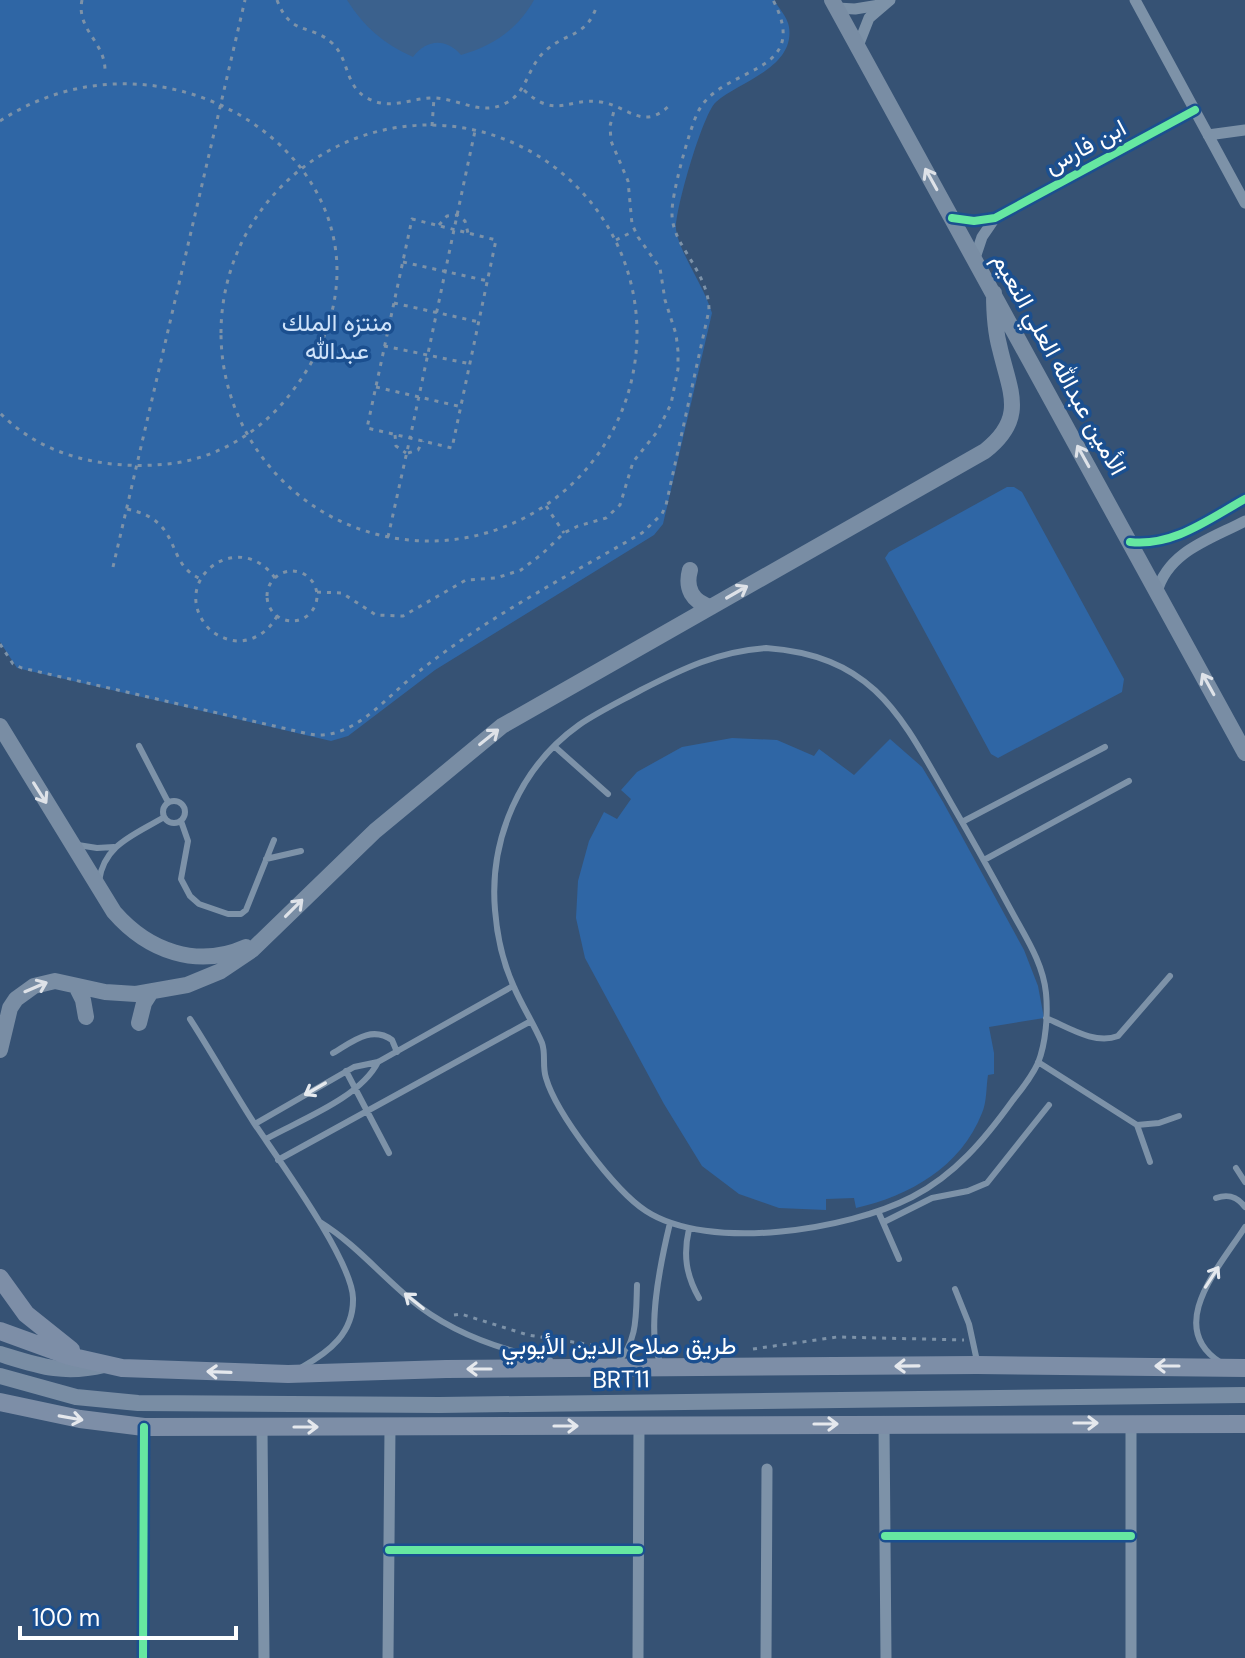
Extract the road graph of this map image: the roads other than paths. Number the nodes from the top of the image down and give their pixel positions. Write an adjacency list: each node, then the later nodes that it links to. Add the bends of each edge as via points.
1 (1135, 0): 5 (street)
2 (887, 2): 3 (street, via 865,8); 4 (street, via 863,27)
3 (834, 4): 4 (main road, الأمين عبدالله العلي النعيم)
4 (858, 46): 9 (main road, الأمين عبدالله العلي النعيم, one-way to 4)
5 (1195, 110): 7 (street); 10 (street, ابن فارس)
6 (1245, 130): 7 (street)
7 (1208, 135): 8 (street)
8 (1245, 203)
9 (952, 218): 10 (street); 11 (main road, الأمين عبدالله العلي النعيم)
10 (995, 218): 11 (street)
11 (975, 258): 12 (main road, الأمين عبدالله العلي النعيم)
12 (994, 293): 18 (main road, الأمين عبدالله العلي النعيم, one-way to 12); 22 (main road, one-way to 12, via 996,442 1010,419 1013,393 996,328)
13 (1245, 499): 15 (street)
14 (1245, 521): 17 (street)
15 (1198, 525): 16 (street); 17 (street, via 1196,541)
16 (1176, 537): 18 (street); 19 (street, via 1185,538)
17 (1206, 541): 19 (street)
18 (1130, 542): 21 (main road, الأمين عبدالله العلي النعيم)
19 (1183, 553): 21 (street, via 1165,571)
20 (690, 570): 22 (main road, via 693,597)
21 (1157, 592): 27 (main road, الأمين عبدالله العلي النعيم, one-way to 21)
22 (711, 607): 41 (main road, one-way to 22, via 359,845 502,726)
23 (0, 726): 35 (main road, one-way to 35)
24 (139, 746): 30 (lane)
25 (554, 746): 29 (lane); 33 (lane, via 606,709 702,660 744,649 787,649 829,660 883,696); 44 (lane, via 516,798 496,858 496,922)
26 (1105, 747): 33 (lane)
27 (1245, 753)
28 (1129, 781): 39 (lane)
29 (608, 794)
30 (168, 802): 31 (lane); 32 (lane, via 182,803 186,813)
31 (164, 817): 32 (lane, via 172,823); 36 (lane)
32 (181, 821): 38 (lane, via 188,841 181,879 199,904 241,914)
33 (962, 822): 39 (lane)
34 (274, 840): 38 (lane)
35 (72, 842): 36 (lane); 40 (main road)
36 (114, 847): 40 (lane, via 101,870)
37 (301, 851): 38 (lane)
38 (266, 859)
39 (984, 860): 47 (lane, via 1035,953 1045,985)
40 (99, 888): 41 (main road, via 126,926 175,954 232,954)
41 (265, 937): 45 (main road, via 221,971)
42 (1170, 976): 47 (lane, via 1111,1039 1096,1039)
43 (76, 986): 45 (main road, via 120,994); 46 (main road); 51 (main road, one-way to 43, via 10,1008 24,992 55,981)
44 (513, 986): 49 (lane); 52 (lane)
45 (151, 992): 50 (main road)
46 (86, 1017)
47 (1046, 1018): 55 (lane)
48 (190, 1019): 61 (lane)
49 (531, 1021): 59 (lane); 74 (lane, via 544,1047 545,1075 561,1109 615,1184)
50 (139, 1023)
51 (0, 1050)
52 (397, 1052): 53 (lane, via 392,1040 376,1033); 54 (lane)
53 (333, 1053)
54 (378, 1062): 56 (lane); 57 (lane)
55 (1038, 1062): 62 (lane); 71 (lane, via 966,1159 911,1198)
56 (346, 1071): 57 (lane); 61 (lane, one-way to 61)
57 (356, 1089): 59 (lane); 63 (lane)
58 (1049, 1105): 73 (lane, via 987,1183 932,1198)
59 (368, 1111): 64 (lane); 65 (lane)
60 (1179, 1116): 62 (lane)
61 (255, 1124): 63 (lane)
62 (1137, 1125): 66 (lane)
63 (266, 1139): 65 (lane)
64 (389, 1153)
65 (278, 1160): 72 (lane)
66 (1150, 1162)
67 (1236, 1168): 68 (lane)
68 (1245, 1182)
69 (1216, 1198): 70 (lane, via 1234,1197)
70 (1245, 1207)
71 (878, 1211): 73 (lane); 76 (lane, via 787,1231)
72 (317, 1220): 87 (lane, one-way to 72, via 511,1352 448,1325); 89 (lane, via 348,1274 352,1309 345,1331 331,1349)
73 (884, 1222): 77 (lane)
74 (670, 1223): 76 (lane); 88 (lane, via 653,1345)
75 (1245, 1227): 86 (lane, one-way to 75, via 1214,1358 1203,1346 1195,1317 1205,1288)
76 (689, 1229): 81 (lane, via 685,1258)
77 (899, 1259)
78 (0, 1278): 84 (main road, via 41,1328)
79 (637, 1285): 87 (lane, via 634,1336 628,1350)
80 (955, 1289): 85 (lane)
81 (699, 1298)
82 (0, 1331): 84 (main road, طريق صلاح الدين الأيوبي)
83 (0, 1354): 84 (main road, via 51,1369 78,1370)
84 (95, 1363): 89 (main road, طريق صلاح الدين الأيوبي, one-way to 84)
85 (977, 1365): 86 (main road, طريق صلاح الدين الأيوبي, one-way to 85); 88 (main road, طريق صلاح الدين الأيوبي, one-way to 88)
86 (1236, 1367)
87 (601, 1369): 88 (main road, طريق صلاح الدين الأيوبي); 89 (main road, طريق صلاح الدين الأيوبي, one-way to 89)
88 (665, 1369)
89 (288, 1374)
90 (0, 1376): 91 (main road, BRT11, via 76,1397 138,1403 471,1405)
91 (1245, 1395)
92 (0, 1402): 97 (main road, one-way to 97)
93 (1131, 1423): 94 (main road, one-way to 93); 95 (main road); 102 (street)
94 (884, 1424): 96 (main road, one-way to 94); 101 (street)
95 (1245, 1424)
96 (639, 1425): 99 (main road, one-way to 96); 104 (street)
97 (144, 1427): 98 (main road); 105 (street)
98 (262, 1427): 99 (main road, one-way to 99); 106 (street)
99 (390, 1427): 103 (street)
100 (767, 1469): 109 (street)
101 (885, 1536): 102 (street); 110 (street)
102 (1131, 1536): 111 (street)
103 (389, 1550): 104 (street); 107 (street)
104 (639, 1550): 108 (street)
105 (143, 1658)
106 (264, 1658)
107 (388, 1658)
108 (638, 1658)
109 (766, 1658)
110 (886, 1658)
111 (1131, 1658)

